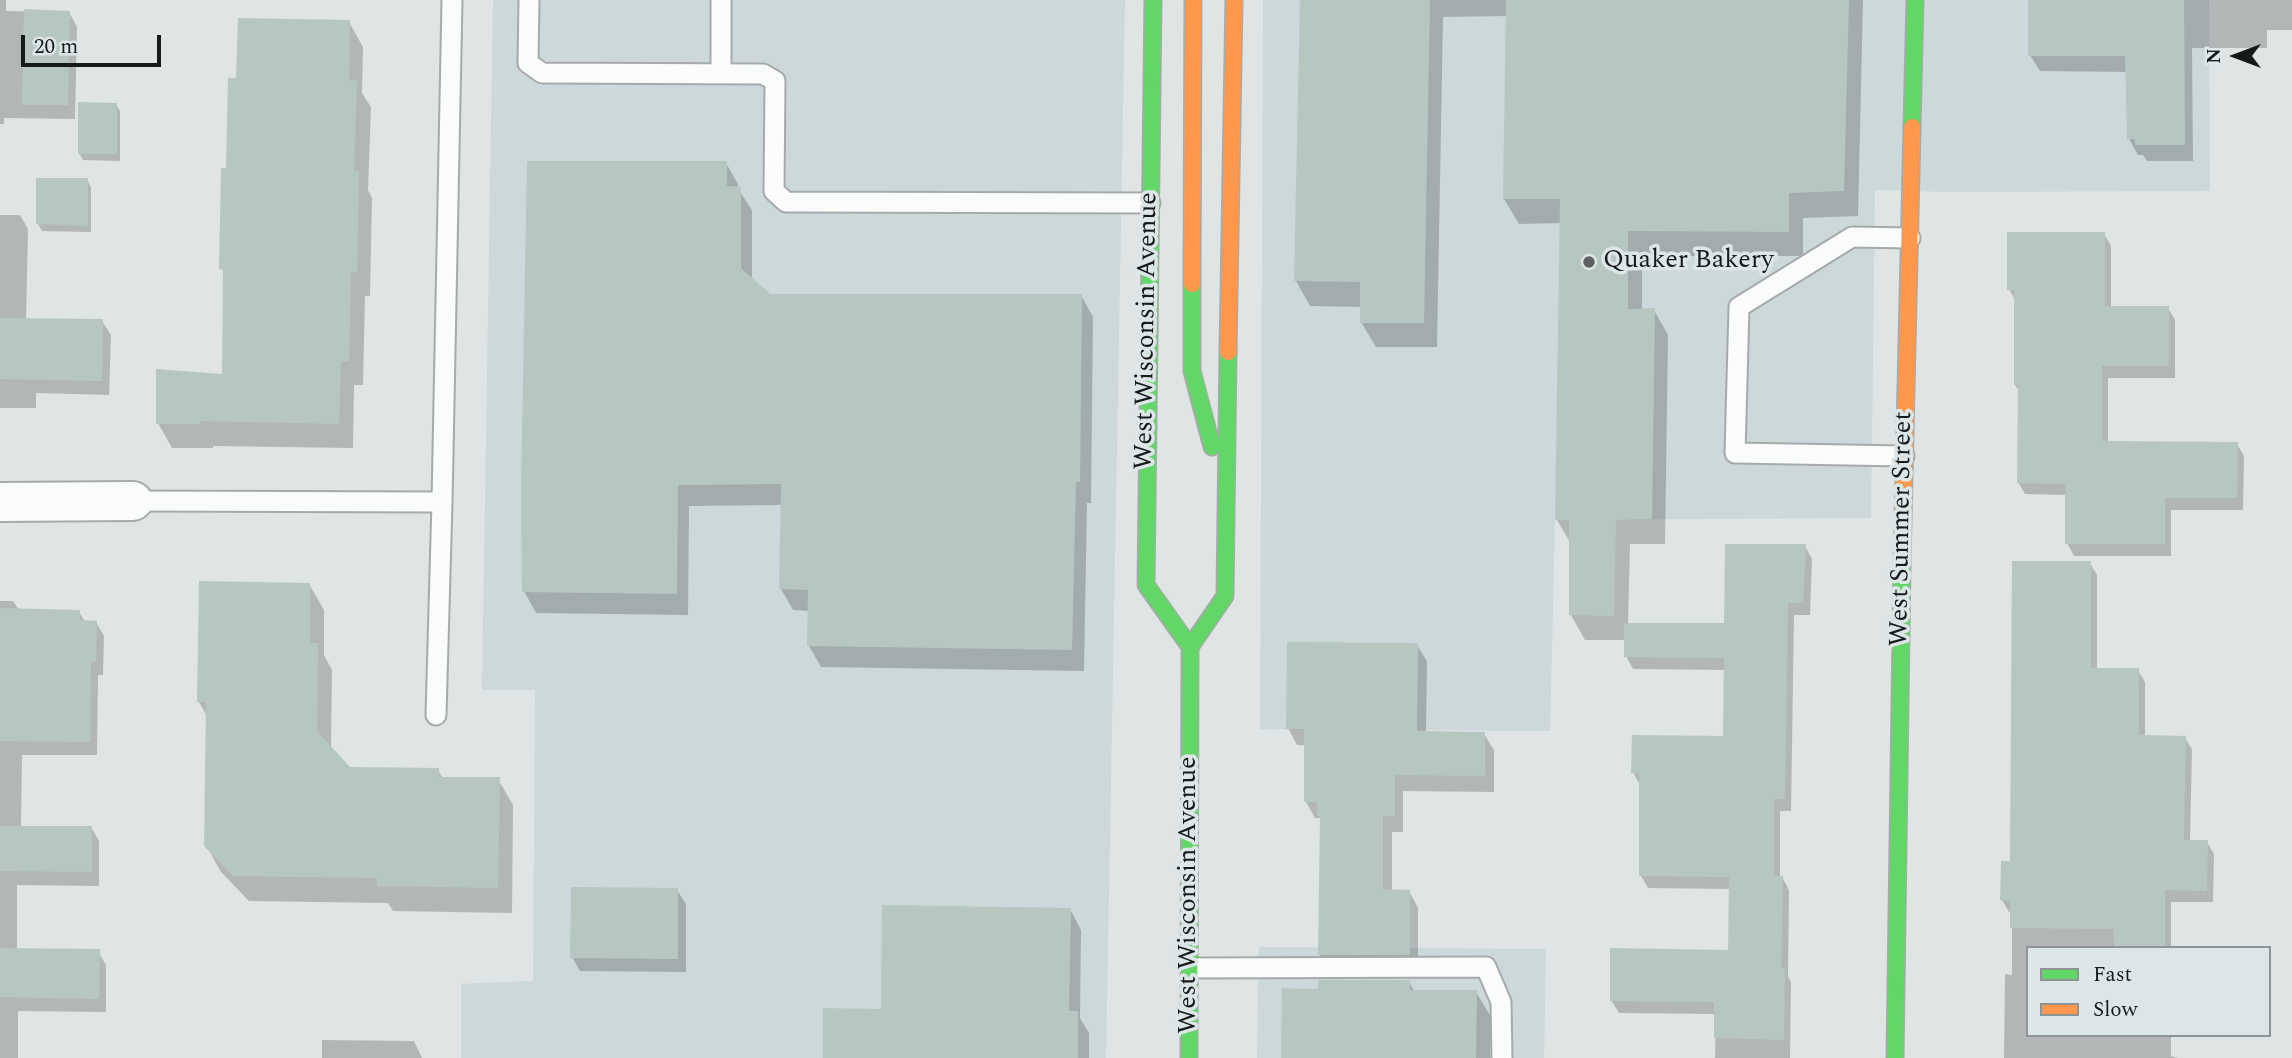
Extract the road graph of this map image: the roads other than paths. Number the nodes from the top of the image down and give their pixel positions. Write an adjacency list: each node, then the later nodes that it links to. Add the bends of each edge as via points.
1 (453, 0): 15 (lane)
2 (529, 0): 8 (lane, via 528,63 542,74)
3 (721, 0): 8 (lane)
4 (1153, 0): 9 (main road, West Wisconsin Avenue)
5 (1193, 0): 12 (main road, via 1192,371)
6 (1234, 0): 12 (main road)
7 (1915, 0): 10 (main road, West Summer Street)
8 (721, 74): 9 (lane, via 763,74 775,81 774,191 786,202)
9 (1150, 203): 16 (main road, West Wisconsin Avenue, via 1146,585)
10 (1910, 238): 11 (main road, West Summer Street); 11 (lane, via 1852,237 1739,307 1735,453)
11 (1904, 456): 21 (main road, West Summer Street)
12 (1224, 493): 16 (main road, via 1224,596)
13 (133, 501): 14 (street); 15 (lane)
14 (0, 502)
15 (442, 502): 17 (lane)
16 (1190, 647): 18 (main road, West Wisconsin Avenue)
17 (436, 715)
18 (1191, 968): 19 (main road, West Wisconsin Avenue); 20 (lane, via 1486,967 1501,1002)
19 (1189, 1058)
20 (1502, 1058)
21 (1895, 1058)

